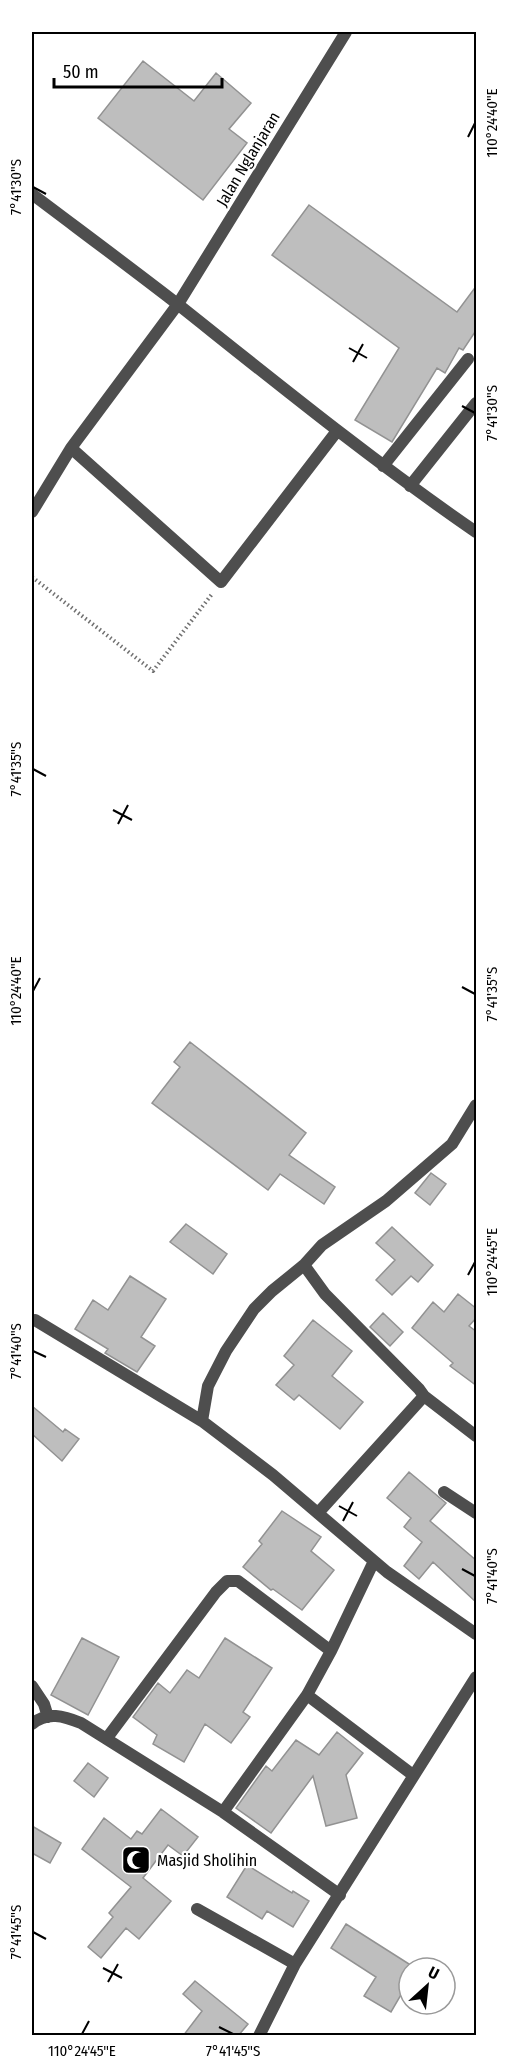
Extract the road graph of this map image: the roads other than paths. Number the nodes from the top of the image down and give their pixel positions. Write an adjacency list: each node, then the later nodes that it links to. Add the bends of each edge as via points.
1 (346, 32): 3 (street, Jalan Nglanjaran)
2 (32, 194): 3 (street)
3 (178, 304): 6 (street); 7 (street, Jalan Nglanjaran)
4 (468, 359): 8 (street)
5 (477, 403): 9 (street)
6 (337, 431): 7 (street, via 221,582); 8 (street)
7 (71, 448): 10 (street, Jalan Nglanjaran)
8 (383, 466): 9 (street)
9 (410, 486): 11 (street)
10 (32, 512)
11 (477, 532)
12 (477, 1105): 13 (street, via 452,1144 386,1201 322,1245)
13 (304, 1265): 15 (street, via 324,1294); 16 (street, via 272,1291 238,1332 208,1386)
14 (35, 1320): 16 (street)
15 (424, 1396): 17 (street); 19 (street)
16 (202, 1421): 19 (street)
17 (477, 1436)
18 (444, 1492): 20 (street)
19 (318, 1513): 21 (street)
20 (477, 1513)
21 (374, 1561): 22 (street); 23 (street)
22 (477, 1634)
23 (331, 1651): 26 (street); 29 (street, via 238,1581 227,1581)
24 (477, 1677): 30 (street)
25 (32, 1686): 27 (street)
26 (307, 1695): 30 (street); 31 (street)
27 (48, 1717): 28 (street); 29 (street, via 62,1716)
28 (32, 1724)
29 (107, 1738): 31 (street)
30 (413, 1775): 32 (street)
31 (223, 1812): 32 (street)
32 (340, 1895): 34 (street)
33 (197, 1908): 34 (street)
34 (295, 1964): 35 (street)
35 (259, 2036)

